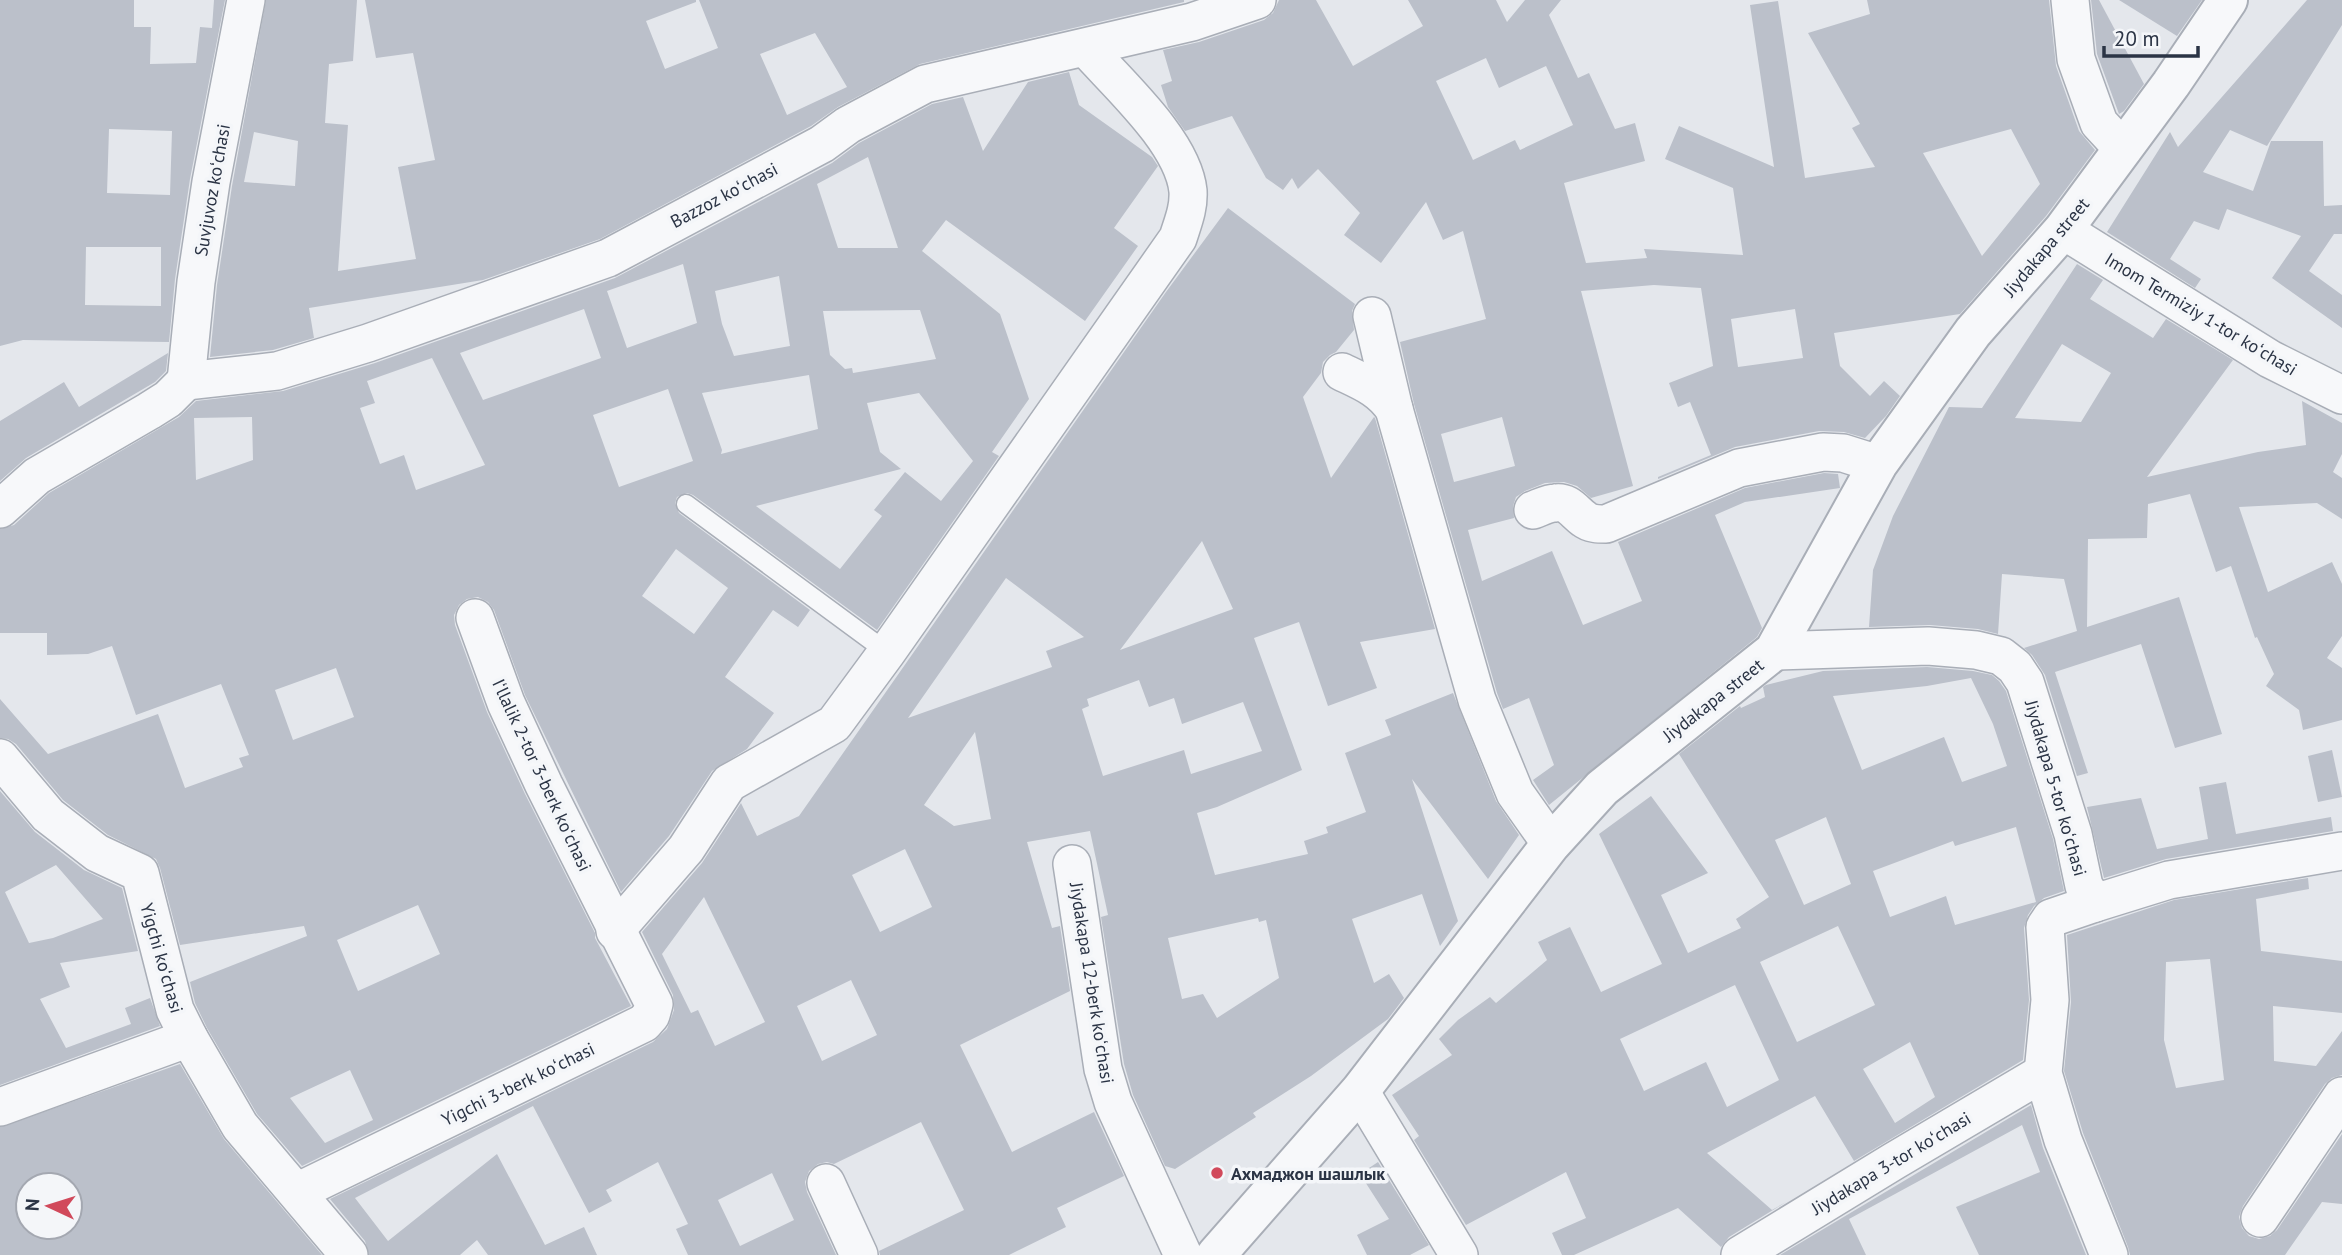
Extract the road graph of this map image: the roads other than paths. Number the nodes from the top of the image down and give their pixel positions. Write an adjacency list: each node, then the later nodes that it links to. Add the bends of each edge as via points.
1 (246, 0): 10 (street, Suvjuvoz koʻchasi, via 211,182)
2 (1257, 0): 5 (street, Bazzoz koʻchasi, via 1192,22)
3 (2070, 0): 6 (street, via 2076,59 2099,123)
4 (2228, 0): 6 (street, Jiydakapa street)
5 (1086, 48): 10 (street, Bazzoz koʻchasi, via 925,84 608,258 277,371); 19 (street, via 1166,137 1183,167 1188,208 1178,238)
6 (2123, 149): 7 (street, Jiydakapa street)
7 (2063, 230): 11 (street, Imom Termiziy 1-tor koʻchasi, via 2270,359); 13 (street, Jiydakapa street, via 1973,332)
8 (1372, 316): 12 (street)
9 (1342, 372): 12 (street, via 1374,387)
10 (186, 381): 15 (street, via 149,411 37,476)
11 (2342, 395)
12 (1394, 410): 21 (street, via 1477,700 1515,793)
13 (1878, 464): 16 (street, via 1823,452 1739,468 1606,524 1583,519 1575,509 1555,502); 18 (street, Jiydakapa street)
14 (686, 504): 19 (lane)
15 (0, 509)
16 (1532, 510)
17 (475, 618): 25 (street, Iʻllalik 2-tor 3-berk koʻchasi, via 506,703)
18 (1774, 651): 21 (street, Jiydakapa street, via 1602,788); 24 (street, Jiydakapa 5-tor koʻchasi, via 1928,646 2001,656 2025,682 2073,834 2084,886)
19 (887, 652): 25 (street, via 834,724 729,783 686,849)
20 (0, 758): 26 (street, Yigchi koʻchasi, via 48,815 97,853 140,873 175,1010)
21 (1551, 844): 28 (street, Jiydakapa street)
22 (2342, 851): 24 (street, via 2169,880)
23 (1072, 864): 36 (street, Jiydakapa 12-berk koʻchasi, via 1102,1069)
24 (2095, 903): 27 (street, via 2051,918 2045,927 2050,1000)
25 (615, 930): 32 (street, Yigchi 3-berk koʻchasi, via 653,1004 644,1023)
26 (189, 1038): 30 (street); 32 (street, Yigchi koʻchasi, via 240,1126)
27 (2043, 1073): 39 (street, Jiydakapa 3-tor koʻchasi); 40 (street, via 2063,1140)
28 (1360, 1091): 37 (street, Jiydakapa street); 38 (street)
29 (2342, 1096): 33 (street)
30 (0, 1107)
31 (826, 1183): 35 (street)
32 (297, 1192): 34 (street, Yigchi koʻchasi)
33 (2260, 1218)
34 (349, 1255)
35 (859, 1255)
36 (1183, 1255)
37 (1216, 1255)
38 (1459, 1255)
39 (1740, 1255)
40 (2109, 1255)

